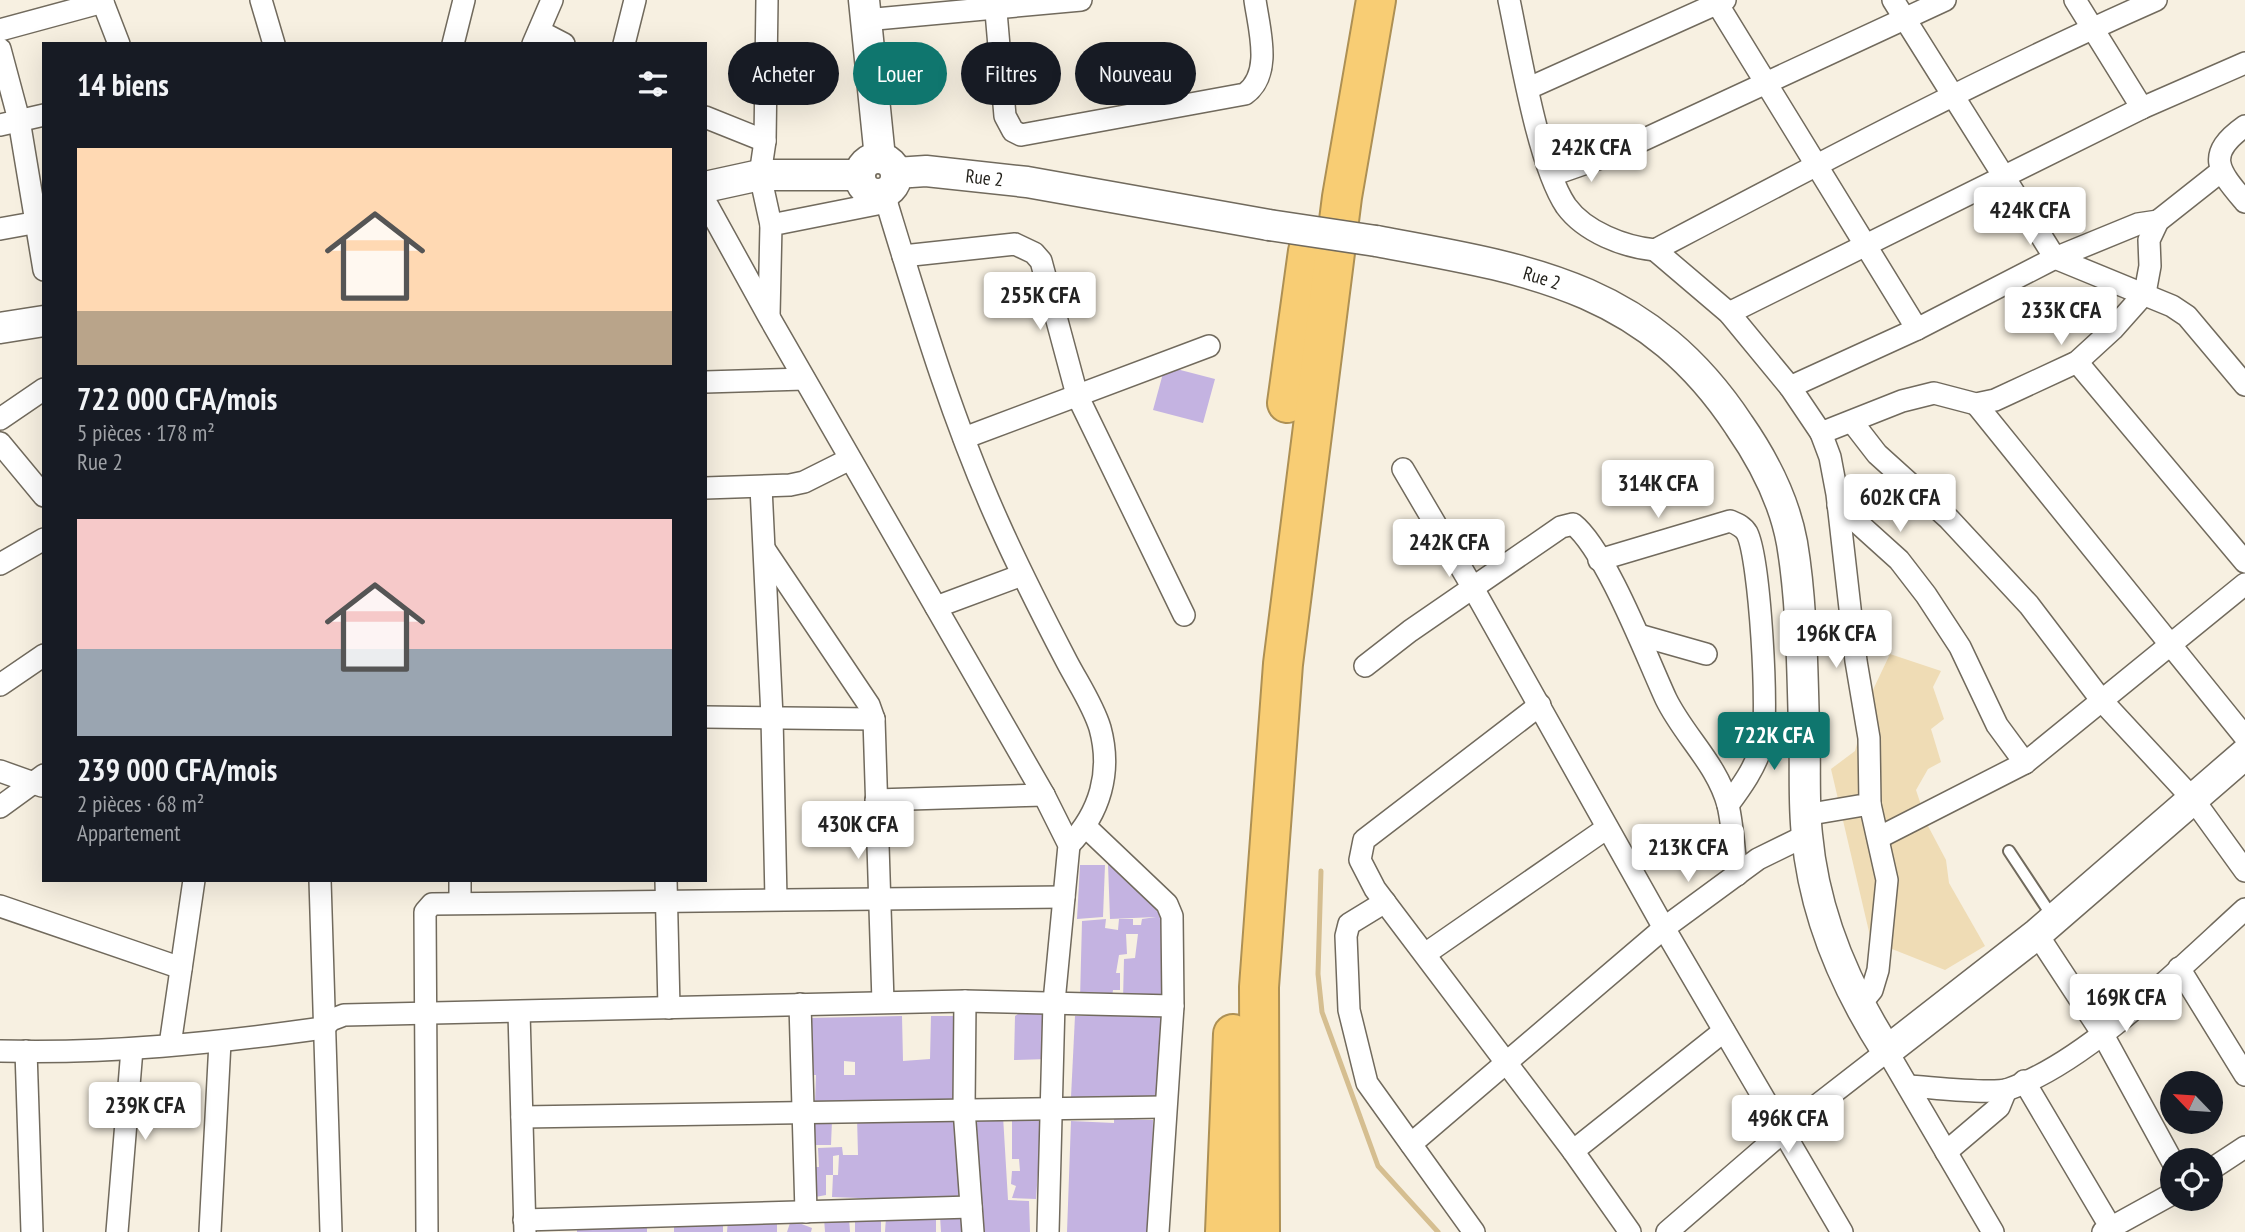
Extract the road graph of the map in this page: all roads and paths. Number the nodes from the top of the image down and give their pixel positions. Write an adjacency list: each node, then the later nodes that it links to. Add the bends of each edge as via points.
1 (261, 0): 24 (street)
2 (464, 0): 25 (street)
3 (552, 0): 22 (street)
4 (635, 0): 27 (street)
5 (766, 0): 38 (street)
6 (1081, 0): 17 (street)
7 (1255, 0): 17 (street, via 1261,69 1253,88 1245,94 1021,135 1013,131 1005,116)
8 (1349, 0): 186 (highway, via 1295,332 1256,671 1240,897)
9 (1376, 0): 187 (highway, via 1340,210 1283,664 1259,987)
10 (1508, 0): 31 (street)
11 (1893, 0): 19 (street)
12 (1945, 0): 19 (street)
13 (2075, 0): 20 (street)
14 (2156, 0): 20 (street)
15 (102, 1): 21 (street); 23 (street)
16 (1719, 1): 30 (street); 31 (street)
17 (995, 3): 18 (street)
18 (864, 10): 44 (street)
19 (1905, 20): 30 (street); 32 (street)
20 (2092, 28): 32 (street); 33 (street)
21 (0, 30)
22 (536, 37): 26 (street)
23 (117, 42)
24 (273, 42)
25 (454, 42)
26 (556, 42)
27 (624, 42)
28 (0, 49): 36 (street)
29 (2245, 63): 33 (street)
30 (1766, 82): 39 (street); 42 (street, via 1615,153)
31 (1529, 88): 42 (street)
32 (1954, 98): 39 (street); 43 (street)
33 (2142, 108): 43 (street)
34 (42, 115): 36 (street)
35 (707, 118): 38 (street)
36 (10, 122): 49 (street)
37 (2245, 126): 40 (street, via 2222,148)
38 (765, 141): 41 (street)
39 (1817, 165): 53 (street); 54 (street)
40 (2220, 172): 46 (street); 48 (street)
41 (760, 175): 44 (street, Rue 2); 45 (street, Rue 2); 50 (street)
42 (1552, 175): 54 (street, via 1566,205 1583,223 1637,248)
43 (2002, 176): 53 (street); 56 (street)
44 (881, 180): 50 (street); 55 (street); 115 (street, Rue 2, bridge, via 926,172 1027,181 1493,262 1584,291 1633,317 1699,370 1723,400 1776,487 1791,541 1799,621)
45 (707, 187)
46 (2245, 202)
47 (707, 205): 59 (street)
48 (2158, 220): 56 (street); 57 (street, via 2149,240)
49 (40, 222): 51 (street); 52 (street)
50 (771, 225): 59 (street)
51 (0, 229)
52 (42, 246)
53 (1866, 246): 58 (street); 62 (street)
54 (1655, 250): 58 (street)
55 (903, 256): 70 (street, via 1015,244 1034,253 1047,276); 75 (street)
56 (2055, 258): 57 (street); 62 (street)
57 (2145, 293): 64 (street); 67 (street, via 2187,316)
58 (1729, 313): 68 (street)
59 (769, 317): 65 (street)
60 (42, 321): 61 (street)
61 (0, 328)
62 (1917, 329): 68 (street)
63 (1209, 346): 70 (street)
64 (2077, 362): 71 (street); 86 (street)
65 (804, 379): 66 (street); 77 (street)
66 (707, 382)
67 (2245, 385)
68 (1790, 387): 74 (street)
69 (42, 389): 72 (street)
70 (1077, 395): 75 (street); 92 (street)
71 (1976, 404): 73 (street, via 1934,393 1902,401); 94 (street)
72 (0, 419)
73 (1853, 423): 74 (street); 99 (street, via 1877,454 1949,519 2029,605)
74 (1821, 433): 82 (street)
75 (964, 438): 88 (street)
76 (0, 443): 81 (street)
77 (850, 459): 79 (street, via 804,482); 91 (street)
78 (1403, 469): 90 (street)
79 (761, 487): 80 (street); 84 (street)
80 (707, 488)
81 (42, 494)
82 (1838, 505): 106 (street, via 1899,560 1926,594 1960,647 1997,725); 112 (street, via 1868,737)
83 (42, 540): 87 (street)
84 (765, 550): 102 (street); 103 (street)
85 (1599, 560): 90 (street, via 1577,528 1568,524); 93 (street); 113 (street, via 1730,521 1747,532 1754,554 1760,625 1763,742 1746,781)
86 (2245, 562)
87 (0, 564)
88 (1022, 575): 91 (street); 116 (street, via 1100,729 1106,770 1097,807)
89 (2245, 584): 94 (street)
90 (1474, 588): 97 (street); 100 (street)
91 (936, 607): 109 (street)
92 (1184, 615)
93 (1639, 635): 95 (street); 113 (street, via 1667,700 1713,771)
94 (2172, 644): 99 (street); 104 (street)
95 (1706, 654)
96 (42, 655): 98 (street)
97 (1365, 666)
98 (0, 685)
99 (2102, 701): 106 (street); 110 (street)
100 (1540, 705): 117 (street); 131 (street, via 1364,839 1360,860)
101 (707, 717): 102 (street)
102 (772, 717): 103 (street); 130 (street)
103 (874, 719): 111 (street)
104 (2245, 737)
105 (2245, 754): 110 (street)
106 (2025, 762): 118 (street)
107 (0, 771): 108 (street)
108 (39, 781): 114 (street)
109 (1044, 795): 111 (street); 119 (street)
110 (2193, 799): 121 (street); 134 (street)
111 (877, 800): 129 (street)
112 (1870, 804): 115 (street); 118 (street)
113 (1728, 805): 122 (street)
114 (0, 807)
115 (1806, 825): 122 (street); 144 (street, Rue 2, via 1815,891)
116 (1086, 827): 119 (street); 143 (street, via 1170,909)
117 (1608, 828): 135 (street); 136 (street)
118 (1880, 837): 144 (street, via 1887,880 1878,970 1872,990)
119 (1069, 845): 128 (street)
120 (2009, 851): 134 (lane)
121 (2245, 871)
122 (1737, 875): 135 (street)
123 (194, 882): 137 (street)
124 (320, 882): 148 (street)
125 (666, 890): 127 (street); 130 (street); 145 (street)
126 (460, 891): 127 (street); 147 (street, via 425,912)
127 (557, 891)
128 (1063, 897): 129 (street); 141 (street)
129 (880, 898): 130 (street); 140 (street)
130 (776, 899)
131 (1385, 902): 136 (street); 167 (street, via 1349,924 1349,1010 1367,1083)
132 (0, 906): 137 (street)
133 (2245, 909): 138 (street)
134 (2045, 926): 150 (street); 156 (street)
135 (1664, 928): 149 (street); 157 (street)
136 (1426, 954): 157 (street)
137 (181, 968): 152 (street)
138 (2179, 968): 150 (street); 158 (street)
139 (965, 1000): 140 (street); 141 (street); 162 (street)
140 (883, 1002): 142 (street)
141 (1054, 1002): 143 (street); 163 (street)
142 (800, 1004): 145 (street); 164 (street)
143 (1173, 1006): 161 (street)
144 (1858, 1007): 156 (street, Rue 2)
145 (669, 1008): 146 (street)
146 (519, 1012): 147 (street); 165 (street)
147 (425, 1015): 148 (street, via 344,1015); 182 (street)
148 (323, 1028): 151 (street); 181 (street)
149 (1724, 1031): 166 (street); 170 (street)
150 (2102, 1033): 160 (street, via 2071,1057); 169 (street)
151 (220, 1042): 152 (street); 180 (street)
152 (170, 1045): 153 (street)
153 (132, 1049): 155 (street); 179 (street)
154 (0, 1051): 155 (street)
155 (26, 1051): 178 (street)
156 (1886, 1051): 159 (street); 166 (street)
157 (1507, 1063): 167 (street); 170 (street)
158 (2245, 1075)
159 (1908, 1086): 160 (street); 171 (street)
160 (2015, 1086): 171 (street, via 1999,1107); 177 (street)
161 (1164, 1107): 163 (street); 185 (street)
162 (964, 1109): 163 (street); 164 (street); 174 (street)
163 (1053, 1110): 184 (street)
164 (805, 1111): 165 (street); 175 (street)
165 (522, 1117): 176 (street)
166 (1784, 1131): 190 (street); 191 (street)
167 (1411, 1144): 188 (street)
168 (2245, 1147): 172 (street)
169 (2165, 1148)
170 (1573, 1151): 189 (street)
171 (1946, 1152): 192 (street)
172 (2223, 1161)
173 (2160, 1201): 177 (street)
174 (971, 1207): 175 (street); 183 (street)
175 (806, 1212): 176 (street)
176 (524, 1226)
177 (2107, 1230)
178 (32, 1232)
179 (117, 1232)
180 (210, 1232)
181 (331, 1232)
182 (426, 1232)
183 (972, 1232)
184 (1048, 1232)
185 (1158, 1232)
186 (1225, 1232)
187 (1260, 1232)
188 (1474, 1232)
189 (1630, 1232)
190 (1667, 1232)
191 (1842, 1232)
192 (1993, 1232)

